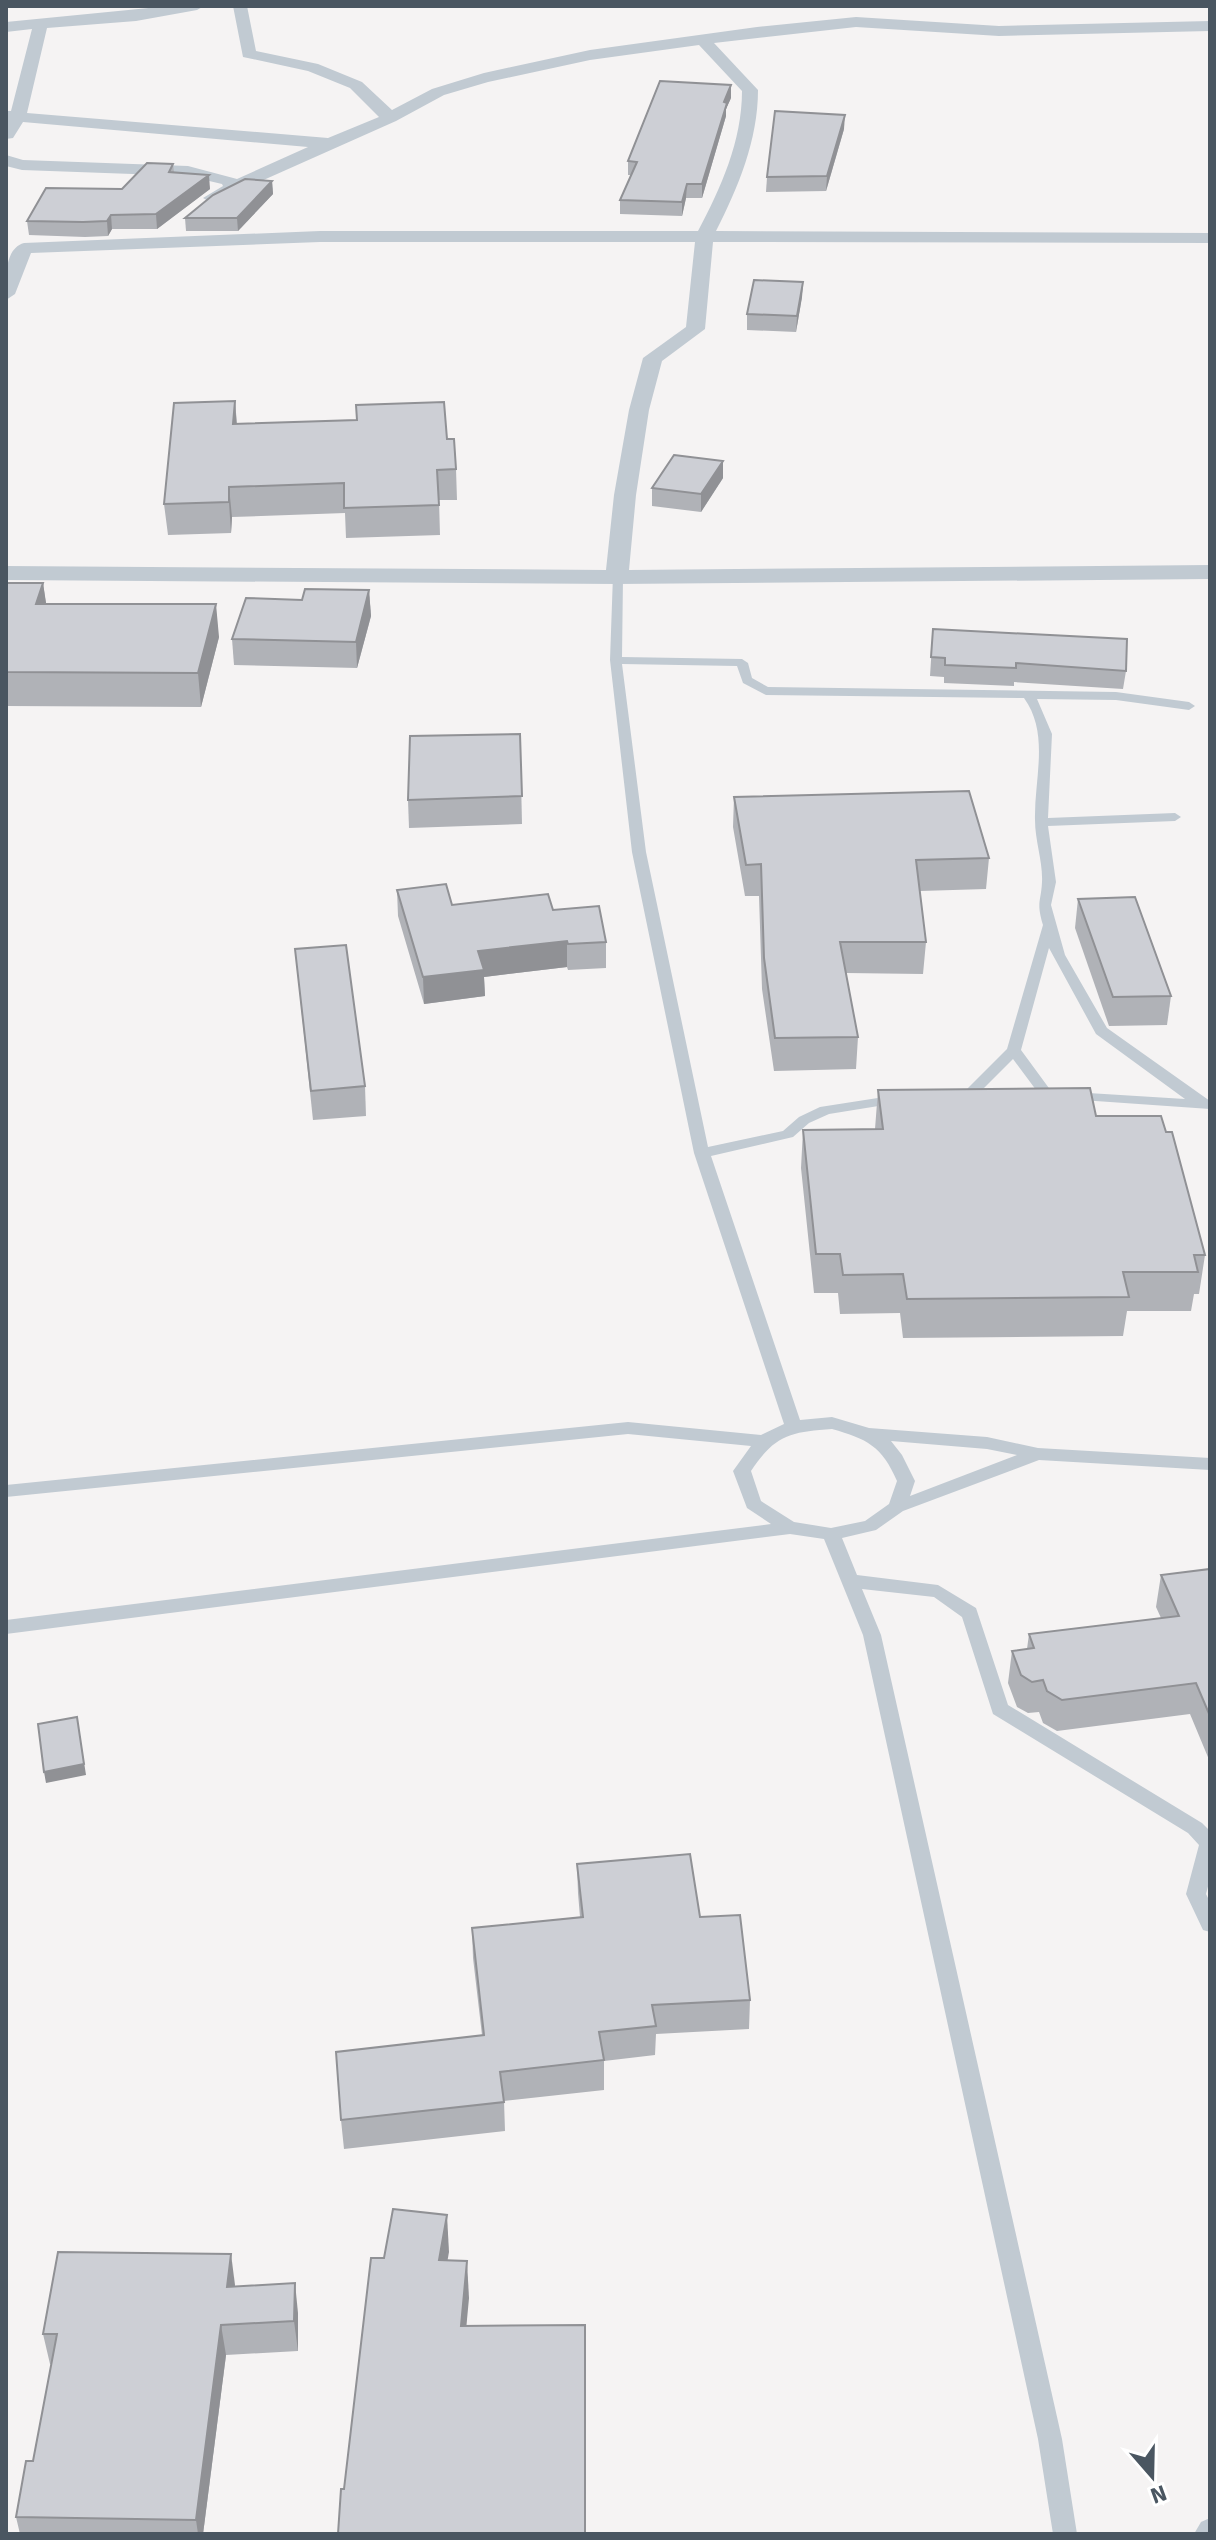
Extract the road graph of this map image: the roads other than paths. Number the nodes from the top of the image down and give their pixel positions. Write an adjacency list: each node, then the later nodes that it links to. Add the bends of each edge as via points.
1 (197, 6): 4 (street)
2 (240, 6): 10 (street, via 249,54 312,67 356,85)
3 (964, 14): 7 (street)
4 (41, 23): 6 (street); 9 (street)
5 (1210, 26): 7 (street)
6 (6, 27)
7 (999, 31): 8 (street, via 856,22)
8 (704, 41): 10 (street, via 590,55 484,78 438,92); 15 (street, via 750,90 733,181)
9 (12, 116): 11 (street); 12 (street)
10 (390, 118): 12 (street)
11 (6, 135)
12 (329, 143): 14 (street)
13 (6, 160): 14 (street, via 22,165 188,171 229,180)
14 (232, 188): 17 (street)
15 (705, 236): 16 (street); 17 (street); 22 (street, via 695,329 653,358 639,410)
16 (1210, 238)
17 (160, 239): 18 (street)
18 (15, 248): 19 (street)
19 (6, 294)
20 (1210, 572): 22 (street)
21 (6, 573): 22 (street)
22 (617, 577): 23 (lane)
23 (616, 660): 24 (lane, via 742,663 747,680 766,691); 35 (lane, via 639,852)
24 (1028, 695): 25 (lane, via 1116,696); 27 (lane, via 1046,734)
25 (1189, 706)
26 (1175, 817): 27 (lane)
27 (1041, 822): 28 (lane)
28 (1048, 927): 29 (lane); 34 (lane, via 1101,1031)
29 (1014, 1050): 30 (lane, via 966,1091); 32 (lane)
30 (1000, 1092)
31 (1025, 1093): 32 (lane)
32 (1047, 1095): 34 (lane)
33 (914, 1097): 35 (lane, via 825,1110 788,1134)
34 (1206, 1105)
35 (702, 1153): 36 (lane)
36 (793, 1426): 37 (lane, via 832,1423); 38 (lane)
37 (869, 1433): 39 (lane, via 987,1443); 42 (lane, via 896,1454 906,1481)
38 (761, 1441): 41 (lane, via 628,1428); 43 (lane, via 742,1471 753,1504)
39 (1038, 1454): 40 (lane); 42 (lane)
40 (1210, 1464)
41 (6, 1491)
42 (897, 1507): 44 (lane, via 870,1526)
43 (790, 1528): 44 (lane); 46 (lane)
44 (831, 1534): 45 (lane)
45 (850, 1581): 47 (lane, via 938,1591 970,1613 1000,1709 1195,1828); 49 (lane, via 872,1635 1050,2439)
46 (6, 1627)
47 (1210, 1843): 48 (lane, via 1196,1894)
48 (1210, 1924)
49 (1065, 2534)

